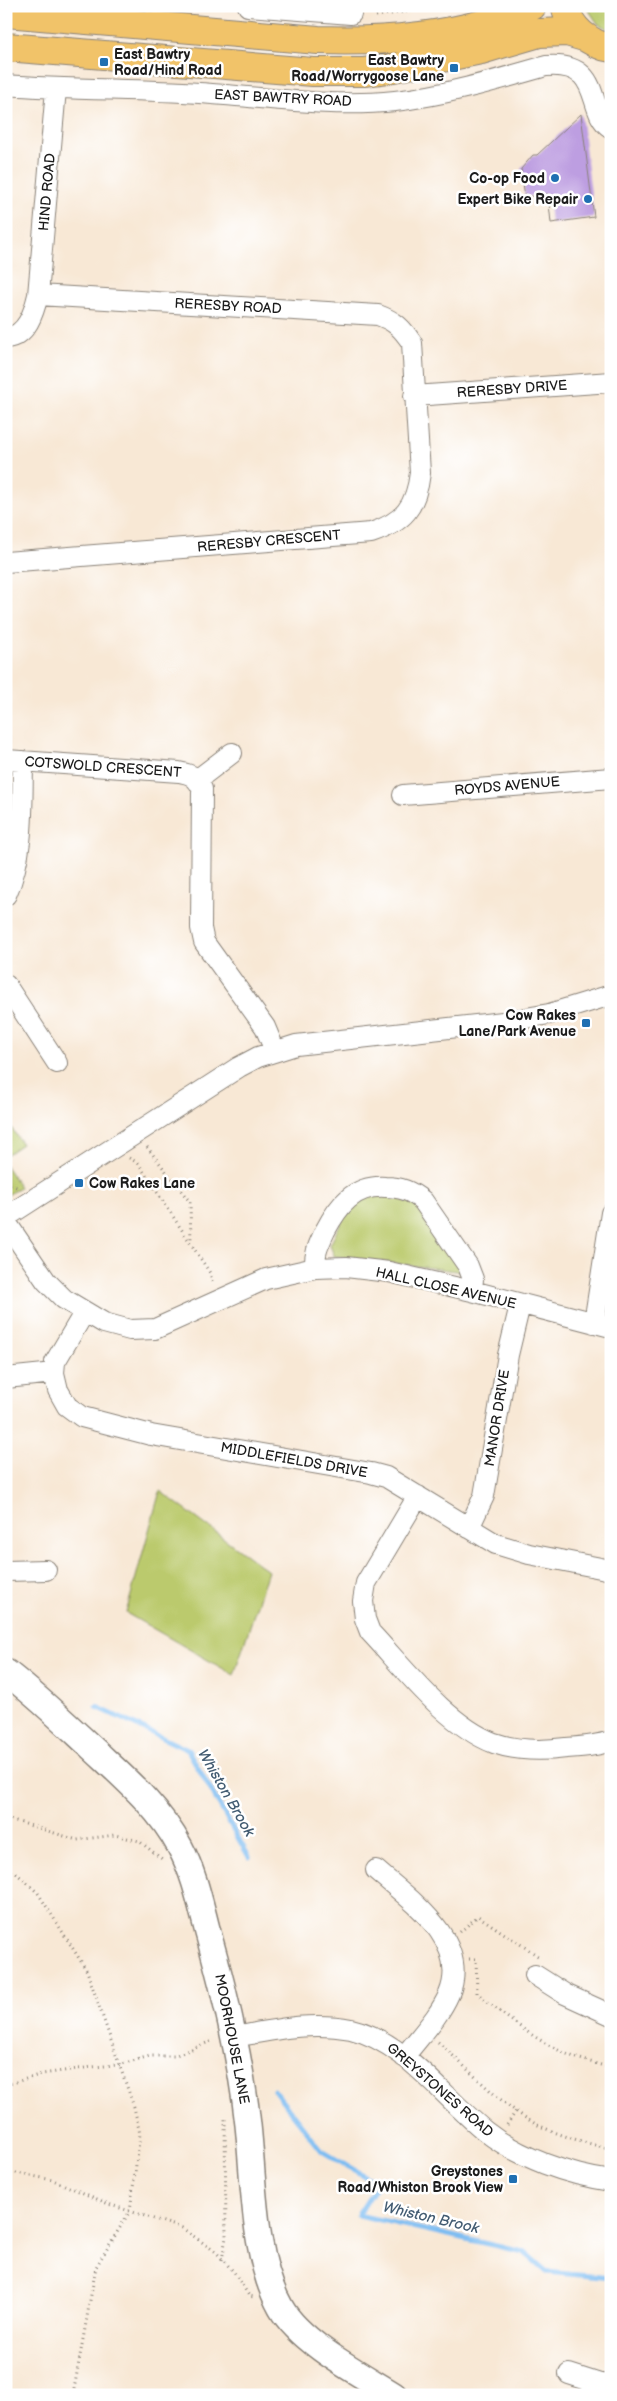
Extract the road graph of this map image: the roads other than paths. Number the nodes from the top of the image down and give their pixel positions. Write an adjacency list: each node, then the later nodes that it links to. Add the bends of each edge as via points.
1 (248, 6): 4 (street)
2 (532, 6): 6 (main road, via 502,18 428,36)
3 (566, 6): 7 (main road, via 576,29)
4 (350, 10): 6 (street)
5 (6, 13): 6 (main road)
6 (356, 41)
7 (599, 43): 8 (main road, EAST BAWTRY ROAD, via 567,32 538,33 481,50 364,72 313,72)
8 (6, 47)
9 (6, 85): 10 (street, EAST BAWTRY ROAD)
10 (56, 89): 11 (street, EAST BAWTRY ROAD, via 197,93 326,103 394,101 558,65 583,77 592,88 600,117); 12 (street, HIND ROAD)
11 (611, 128)
12 (38, 295): 13 (street, via 34,315 23,329); 15 (street, RERESBY ROAD, via 378,315 395,321 412,343)
13 (6, 338)
14 (611, 382): 15 (street, RERESBY DRIVE)
15 (414, 396): 16 (street, RERESBY CRESCENT, via 420,473 418,492 406,513 389,527 371,533)
16 (6, 562)
17 (232, 753): 20 (street, COTSWOLD CRESCENT)
18 (15, 760): 20 (street, COTSWOLD CRESCENT, via 179,772); 22 (street, via 20,848)
19 (611, 778): 21 (street, ROYDS AVENUE)
20 (198, 779): 25 (street, COTSWOLD CRESCENT, via 202,789 201,928 204,942 265,1026)
21 (404, 795)
22 (6, 896)
23 (6, 985): 26 (street)
24 (611, 995): 25 (street, via 549,1014 503,1022 296,1045)
25 (275, 1051): 28 (street, via 239,1067)
26 (57, 1063)
27 (611, 1213): 34 (street)
28 (6, 1217)
29 (6, 1222): 33 (street, HALL CLOSE AVENUE, via 46,1281)
30 (315, 1268): 31 (street, HALL CLOSE AVENUE, via 389,1272); 31 (street, via 317,1247 344,1202 367,1187 396,1187 423,1201 468,1266 473,1279); 33 (street, HALL CLOSE AVENUE, via 266,1279 155,1329 130,1330)
31 (472, 1291): 32 (street, HALL CLOSE AVENUE)
32 (520, 1305): 34 (street, HALL CLOSE AVENUE); 38 (street, MANOR DRIVE, via 508,1355 484,1496)
33 (84, 1313): 35 (street, via 55,1362)
34 (602, 1325)
35 (54, 1373): 36 (street); 37 (street, MIDDLEFIELDS DRIVE, via 58,1390 67,1406 82,1417 152,1435 371,1473)
36 (6, 1378)
37 (418, 1496): 38 (street, MIDDLEFIELDS DRIVE); 43 (street, via 366,1583 363,1601 370,1632 452,1718 495,1743 546,1751)
38 (469, 1528): 40 (street, MIDDLEFIELDS DRIVE, via 496,1544 529,1554)
39 (46, 1570): 41 (street)
40 (611, 1570)
41 (6, 1571)
42 (6, 1672): 47 (street, MOORHOUSE LANE, via 42,1700 145,1797 179,1846 192,1874)
43 (611, 1741)
44 (376, 1870): 48 (street, via 429,1917 444,1940 454,1972 441,2009)
45 (537, 1976): 46 (street, via 565,1994)
46 (611, 2015)
47 (233, 2031): 48 (street, GREYSTONES ROAD, via 329,2026 353,2030 383,2042); 52 (street, MOORHOUSE LANE, via 248,2125 253,2196 266,2268 281,2308 313,2343)
48 (404, 2057): 49 (street, GREYSTONES ROAD, via 486,2132 524,2155 562,2169)
49 (611, 2181)
50 (569, 2374): 51 (street)
51 (605, 2388)
52 (394, 2395)

